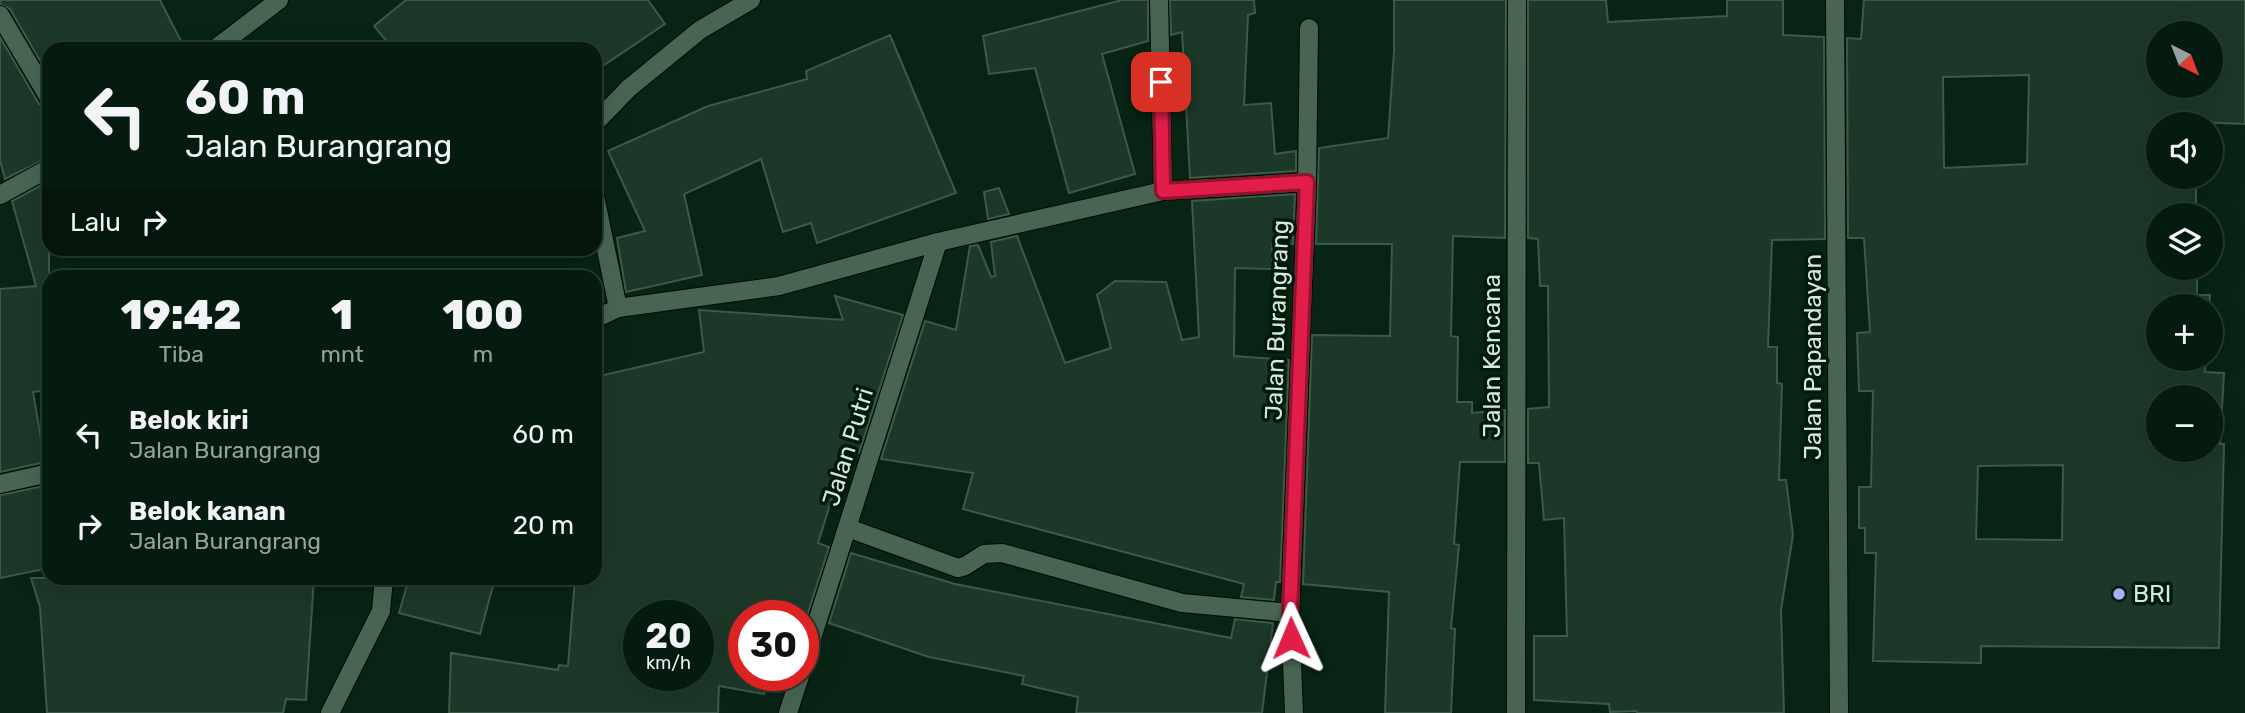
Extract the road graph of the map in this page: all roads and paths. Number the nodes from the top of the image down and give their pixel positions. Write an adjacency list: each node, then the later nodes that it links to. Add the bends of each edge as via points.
1 (279, 0): 8 (street)
2 (751, 0): 10 (street, via 700,30)
3 (1159, 0): 13 (street)
4 (1517, 0): 29 (street, Jalan Kencana)
5 (1835, 0): 30 (street, Jalan Papandayan)
6 (0, 15): 9 (street)
7 (1309, 28): 12 (street)
8 (224, 42)
9 (42, 86)
10 (602, 116)
11 (42, 172): 14 (street)
12 (1307, 182): 13 (street, Jalan Burangrang); 23 (street, Jalan Burangrang)
13 (1163, 191): 16 (street)
14 (0, 195)
15 (602, 230): 17 (street)
16 (938, 242): 17 (street, via 779,286); 21 (street, Jalan Putri)
17 (618, 308): 18 (street)
18 (602, 316)
19 (42, 475): 20 (street)
20 (0, 484)
21 (848, 528): 23 (street, via 958,568 984,554 1002,553 1182,603); 24 (street, Jalan Putri)
22 (383, 585): 27 (street, via 381,611)
23 (1290, 613): 28 (street, Jalan Burangrang)
24 (819, 617)
25 (797, 691): 26 (street)
26 (792, 712)
27 (330, 713)
28 (1294, 713)
29 (1516, 713)
30 (1839, 713)

